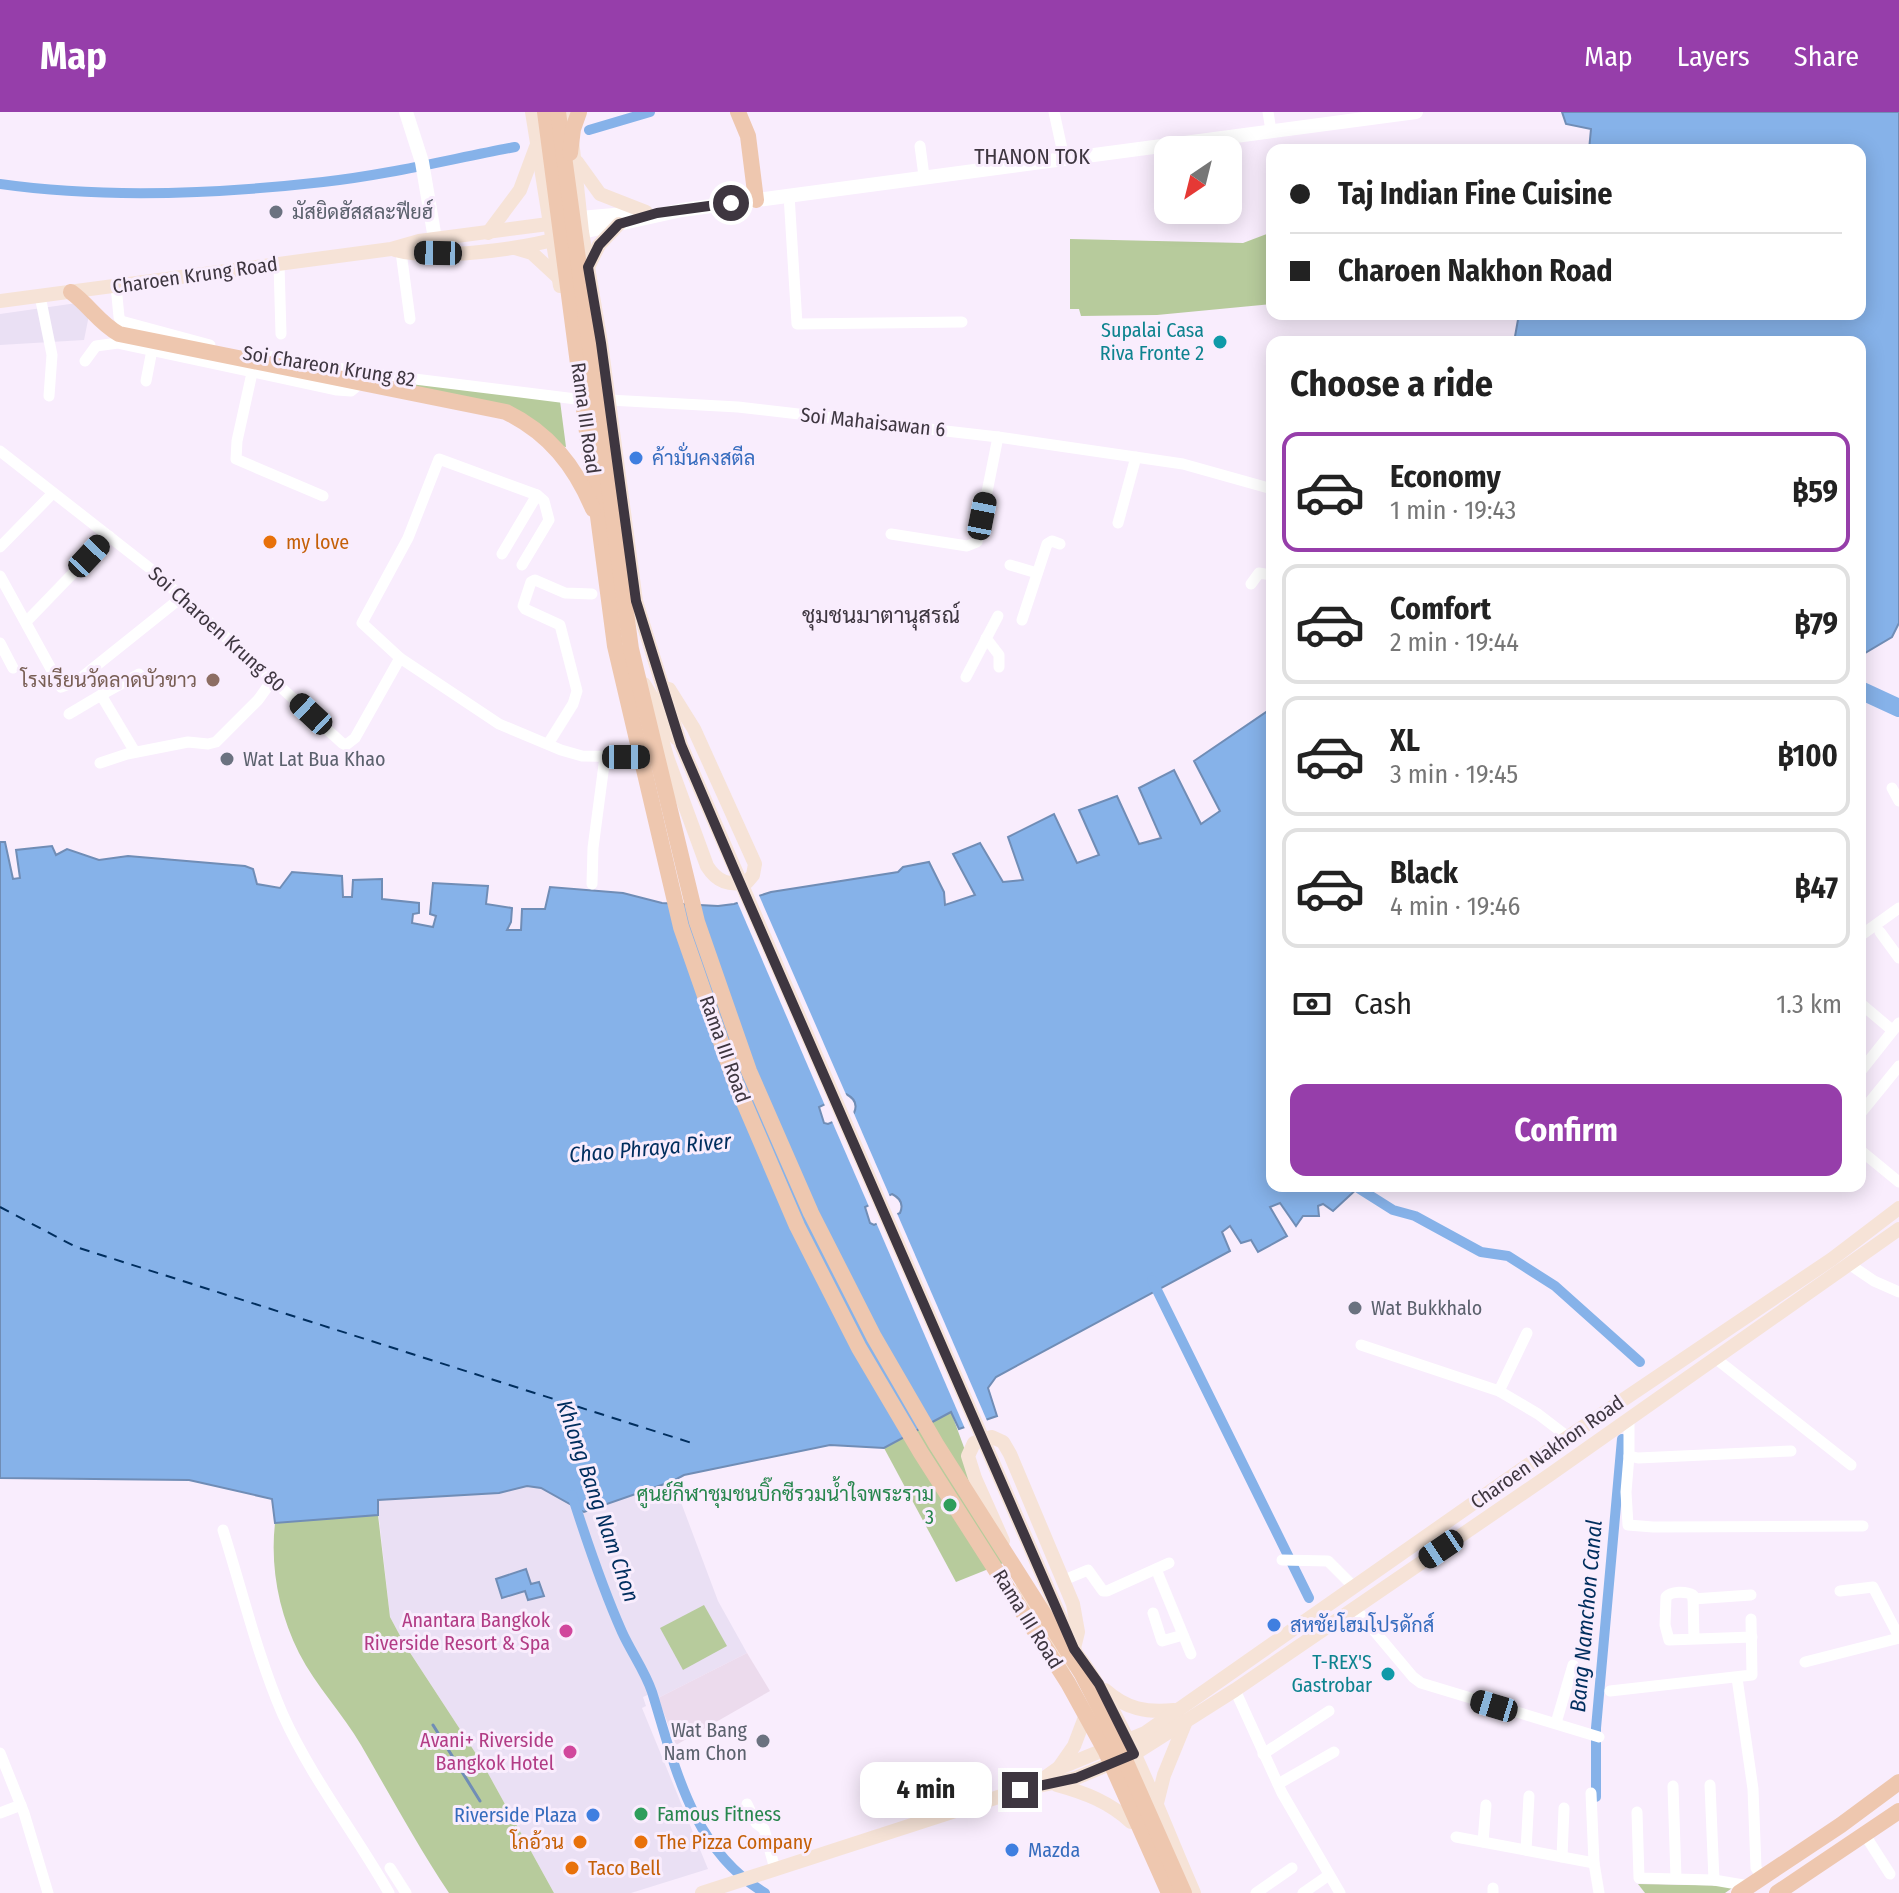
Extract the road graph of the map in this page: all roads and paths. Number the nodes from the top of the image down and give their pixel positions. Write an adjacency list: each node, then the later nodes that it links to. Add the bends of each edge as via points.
1 (406, 112): 26 (street, via 423,166)
2 (532, 112): 13 (main road)
3 (539, 112): 5 (main road)
4 (545, 112): 56 (main road, Rama III Road)
5 (559, 112): 18 (main road, Rama III Road)
6 (569, 112): 15 (main road)
7 (579, 112): 18 (main road)
8 (738, 112): 20 (main road, via 748,136)
9 (1054, 112): 16 (street)
10 (1268, 112): 12 (street)
11 (1416, 112): 12 (street, Charoen Krung Road)
12 (1271, 131): 16 (street, Charoen Krung Road)
13 (538, 144): 22 (main road); 25 (main road, via 520,190)
14 (920, 146): 17 (street)
15 (575, 158): 21 (main road, via 600,194); 24 (main road)
16 (1064, 158): 17 (street, Charoen Krung Road)
17 (924, 176): 19 (street, Charoen Krung Road)
18 (568, 182): 191 (main road, Rama III Road, via 631,649 697,922 749,1071 811,1213 874,1337 1082,1674)
19 (789, 195): 20 (street, Charoen Krung Road); 38 (street, via 797,324)
20 (756, 200): 21 (street, Charoen Krung Road)
21 (652, 213): 23 (street, Charoen Krung Road); 24 (street, Charoen Krung Road)
22 (550, 224): 24 (main road, Charoen Krung Road); 25 (main road, Charoen Krung Road); 27 (main road)
23 (619, 224): 24 (street, Charoen Krung Road); 31 (main road)
24 (581, 225): 27 (main road, Charoen Krung Road); 31 (main road)
25 (488, 233): 26 (main road, Charoen Krung Road)
26 (435, 239): 29 (main road, Charoen Krung Road)
27 (552, 240): 28 (main road, Charoen Krung Road); 32 (main road)
28 (512, 247): 29 (main road, Charoen Krung Road, via 459,253); 32 (main road, via 532,253)
29 (396, 251): 30 (main road, Charoen Krung Road); 37 (street)
30 (279, 264): 33 (main road, Charoen Krung Road); 39 (street)
31 (588, 267): 47 (main road)
32 (559, 278): 46 (main road)
33 (116, 286): 34 (main road, Charoen Krung Road); 43 (street, Soi Chareon Krung 82, via 121,321 228,349)
34 (71, 292): 35 (main road, Charoen Krung Road); 56 (main road, via 119,334 506,412 544,435 576,473)
35 (40, 296): 36 (main road, Charoen Krung Road); 45 (street, via 52,355)
36 (0, 301)
37 (410, 319)
38 (962, 322)
39 (281, 334)
40 (152, 350): 41 (street, via 103,344); 42 (street); 44 (street)
41 (85, 361)
42 (252, 373): 43 (street, via 351,391); 54 (street, via 236,459)
43 (366, 373): 46 (street, Soi Chareon Krung 82)
44 (146, 381)
45 (49, 396)
46 (576, 399): 83 (main road, via 599,552 617,616)
47 (609, 400): 48 (street, Soi Mahaisawan 6, via 738,407); 81 (main road, via 636,598)
48 (998, 437): 50 (street, Soi Mahaisawan 6); 57 (street, via 977,542 967,546)
49 (0, 451): 52 (street, Soi Charoen Krung 80)
50 (1136, 457): 51 (street, Soi Mahaisawan 6); 55 (street)
51 (1266, 487)
52 (53, 493): 58 (street, Soi Charoen Krung 80); 60 (street)
53 (537, 495): 61 (street); 62 (street, via 549,520); 75 (street, via 439,459 409,534 362,623)
54 (323, 496)
55 (1118, 523)
56 (602, 532): 190 (main road, Rama III Road, via 615,646 674,900 734,1079 797,1226 859,1348 1068,1683 1106,1752)
57 (891, 534)
58 (109, 536): 69 (street, Soi Charoen Krung 80); 72 (street)
59 (1060, 544): 64 (street, via 1047,544)
60 (0, 547)
61 (502, 554)
62 (522, 565)
63 (1010, 565): 64 (street)
64 (1037, 573): 71 (street)
65 (1266, 574): 67 (street, via 1259,573)
66 (0, 576): 72 (street)
67 (1251, 584)
68 (592, 594): 85 (street, via 565,593 535,580 523,607 560,625 577,691)
69 (182, 597): 72 (street, via 77,681 61,687); 80 (street, Soi Charoen Krung 80)
70 (998, 616): 73 (street)
71 (1022, 620)
72 (26, 622)
73 (986, 638): 76 (street, via 999,655); 79 (street)
74 (0, 643): 77 (street)
75 (400, 658): 80 (street, Soi Charoen Krung 80, via 346,745); 85 (street, via 499,724)
76 (999, 667)
77 (13, 668)
78 (139, 674): 82 (street)
79 (966, 677)
80 (273, 679): 87 (street, via 216,742)
81 (661, 679): 86 (main road); 89 (main road, via 694,729 755,864 747,882 734,885 713,876)
82 (101, 695): 84 (street); 87 (street)
83 (649, 695): 86 (main road); 89 (main road)
84 (69, 714)
85 (548, 744): 88 (street, via 582,756)
86 (681, 745): 136 (main road)
87 (135, 752): 90 (street)
88 (605, 757): 89 (street); 93 (street)
89 (667, 757)
90 (100, 763)
91 (1892, 788): 92 (street)
92 (1899, 801)
93 (592, 884)
94 (1899, 908): 95 (street)
95 (1866, 932)
96 (1880, 932): 97 (street)
97 (1899, 958)
98 (1866, 1007): 99 (street)
99 (1895, 1026): 100 (street)
100 (1866, 1064)
101 (1899, 1066): 102 (street)
102 (1866, 1107)
103 (1866, 1155): 104 (street)
104 (1899, 1182)
105 (1899, 1208): 114 (main road, Charoen Nakhon Road, via 1811,1274)
106 (1899, 1229): 107 (main road, Charoen Nakhon Road)
107 (1849, 1264): 108 (street); 111 (main road, Charoen Nakhon Road)
108 (1899, 1292)
109 (1527, 1333): 112 (street)
110 (1361, 1345): 112 (street)
111 (1715, 1358): 113 (main road, Charoen Nakhon Road); 118 (street)
112 (1499, 1391): 114 (street)
113 (1629, 1418): 116 (main road, Charoen Nakhon Road); 117 (street)
114 (1568, 1437): 116 (main road); 125 (main road, Charoen Nakhon Road)
115 (1791, 1451): 117 (street)
116 (1582, 1452): 129 (main road, Charoen Nakhon Road)
117 (1629, 1456): 119 (street, via 1628,1525)
118 (1851, 1465)
119 (1863, 1526)
120 (223, 1530): 186 (street, via 283,1715)
121 (1282, 1560): 125 (street, via 1328,1561)
122 (1169, 1563): 123 (street)
123 (1156, 1569): 124 (street, via 1107,1591 1088,1570); 132 (street)
124 (1064, 1580): 136 (main road, via 1078,1632); 142 (main road, via 1003,1442 992,1437 974,1443 968,1456 1019,1585)
125 (1353, 1586): 147 (main road, Charoen Nakhon Road)
126 (1840, 1591): 134 (street, via 1873,1587)
127 (1751, 1595): 128 (street)
128 (1693, 1599): 135 (street); 135 (street, via 1688,1592 1667,1595 1665,1625 1669,1640)
129 (1355, 1608): 143 (main road, Charoen Nakhon Road); 148 (street, via 1421,1683)
130 (1153, 1613): 132 (street, via 1162,1641)
131 (1751, 1619): 133 (street)
132 (1183, 1635): 137 (street)
133 (1752, 1637): 135 (street); 140 (street, via 1754,1673)
134 (1899, 1637): 138 (street)
135 (1694, 1639)
136 (1075, 1651): 141 (main road); 142 (main road)
137 (1191, 1654)
138 (1805, 1662)
139 (1573, 1665): 148 (street)
140 (1737, 1678): 144 (street); 184 (street, via 1753,1789)
141 (1099, 1684): 147 (main road, via 1139,1710); 150 (main road)
142 (1080, 1685): 146 (main road)
143 (1235, 1690): 147 (main road, Charoen Nakhon Road); 152 (street)
144 (1610, 1691)
145 (1329, 1711): 152 (street)
146 (1087, 1712): 154 (main road); 155 (main road)
147 (1182, 1715): 150 (main road, Charoen Nakhon Road); 165 (main road)
148 (1556, 1723): 149 (street)
149 (1596, 1736)
150 (1131, 1748): 154 (main road, Charoen Nakhon Road); 165 (main road)
151 (1334, 1752): 157 (street)
152 (1263, 1754): 157 (street)
153 (0, 1757): 163 (street)
154 (1104, 1760): 155 (main road, Charoen Nakhon Road); 170 (main road)
155 (1056, 1777): 170 (main road, via 1113,1806); 179 (main road, Charoen Nakhon Road)
156 (1899, 1782): 184 (main road)
157 (1278, 1784): 181 (street)
158 (1710, 1785): 183 (street)
159 (1673, 1786): 182 (street)
160 (1591, 1793): 176 (street)
161 (1529, 1796): 174 (street)
162 (747, 1804): 179 (street, via 764,1829)
163 (21, 1805): 169 (street); 185 (street)
164 (1486, 1805): 173 (street)
165 (1156, 1807): 192 (main road)
166 (1564, 1808): 175 (street)
167 (1899, 1811): 172 (main road)
168 (1637, 1812): 182 (street, via 1639,1878)
169 (0, 1813)
170 (1131, 1822): 189 (main road)
171 (1456, 1837): 173 (street)
172 (1860, 1839): 180 (street); 197 (main road); 198 (main road)
173 (1483, 1842): 174 (street)
174 (1526, 1850): 175 (street)
175 (1562, 1857): 176 (street)
176 (1594, 1863): 196 (street)
177 (390, 1868): 187 (street)
178 (1292, 1868): 193 (street)
179 (771, 1870): 188 (main road, Charoen Nakhon Road)
180 (1890, 1874)
181 (1329, 1875): 194 (street); 195 (street)
182 (1676, 1878): 183 (street)
183 (1714, 1880): 184 (street)
184 (1752, 1887)
185 (48, 1893)
186 (389, 1893)
187 (406, 1893)
188 (702, 1893)
189 (1162, 1893)
190 (1169, 1893)
191 (1184, 1893)
192 (1194, 1893)
193 (1256, 1893)
194 (1303, 1893)
195 (1340, 1893)
196 (1599, 1893)
197 (1777, 1893)
198 (1796, 1893)

